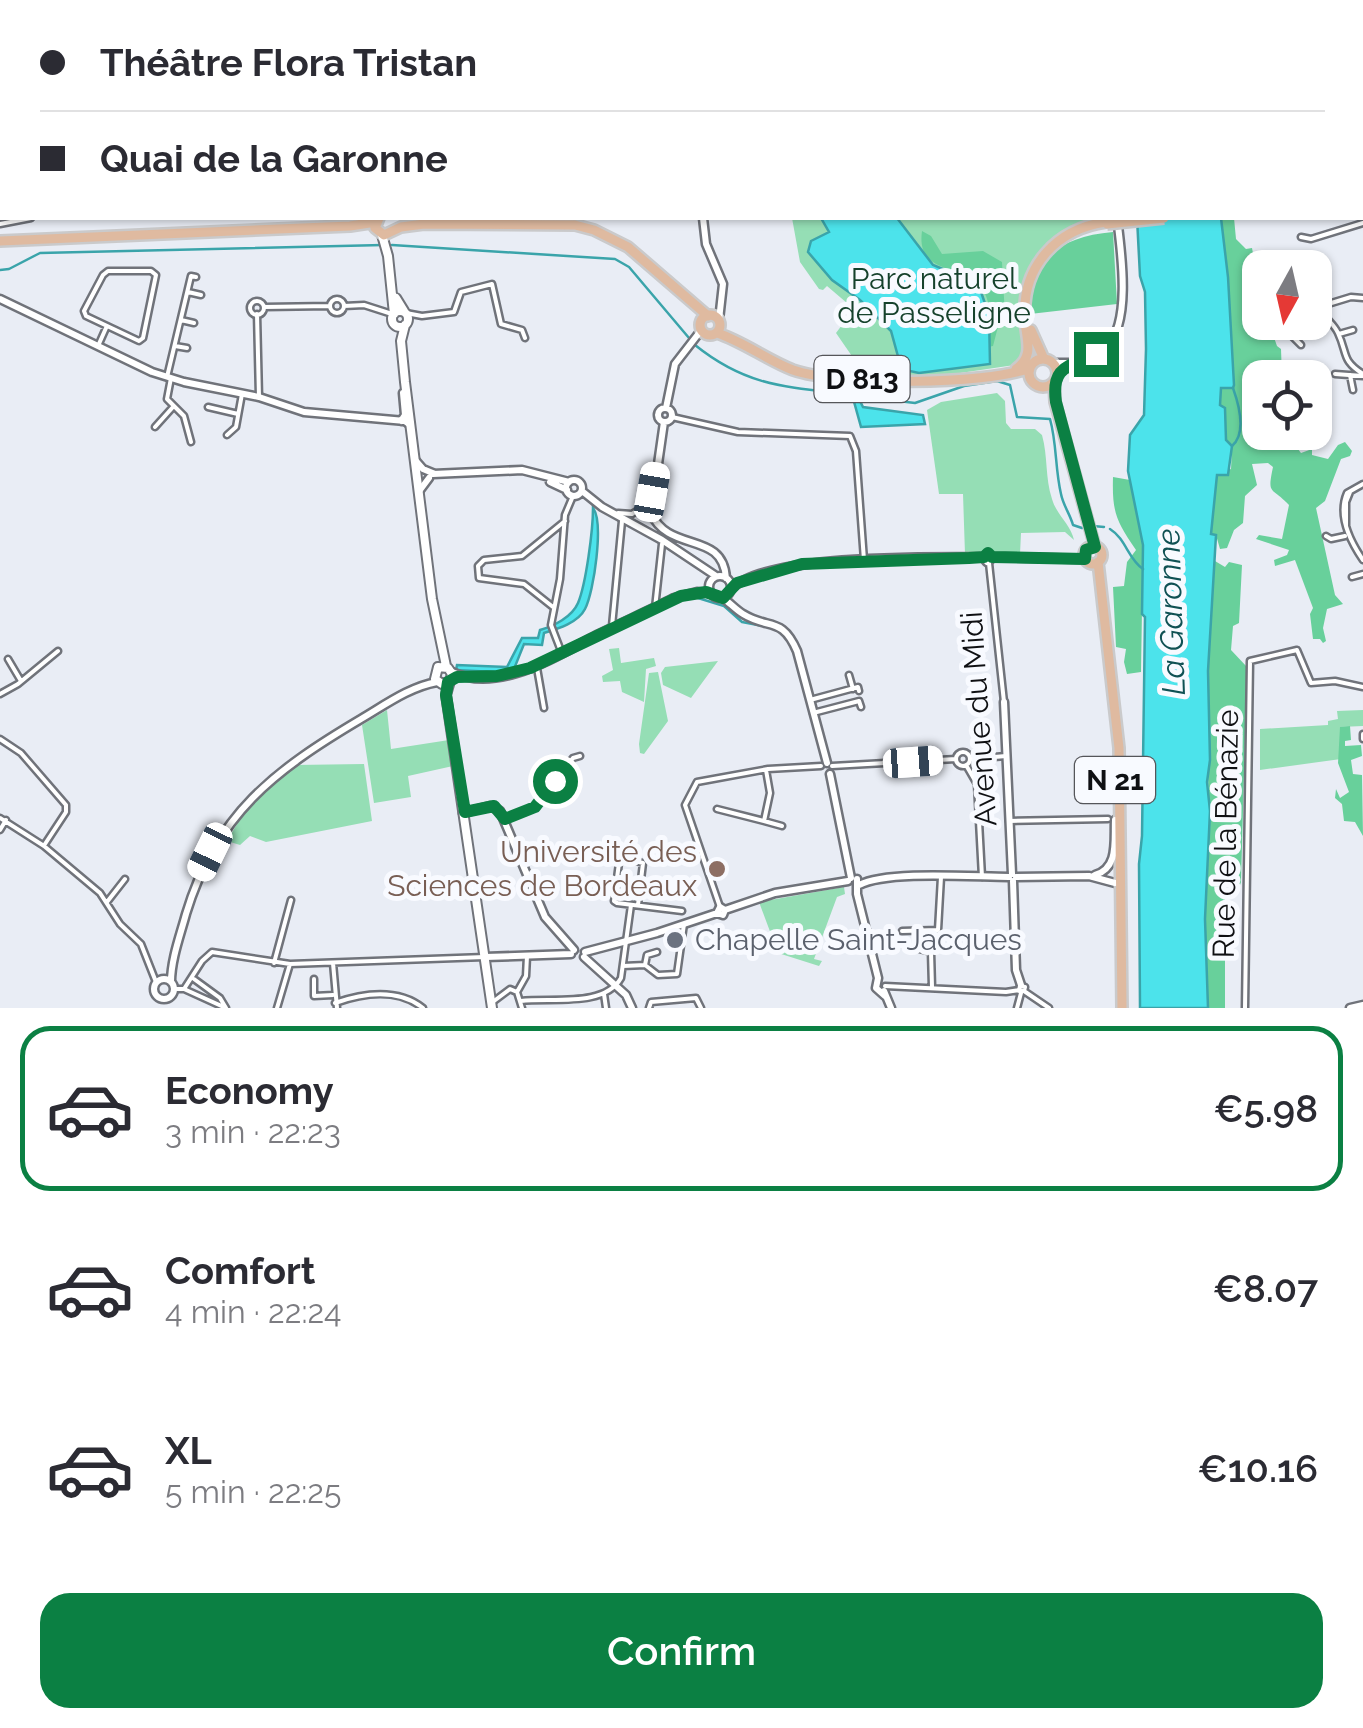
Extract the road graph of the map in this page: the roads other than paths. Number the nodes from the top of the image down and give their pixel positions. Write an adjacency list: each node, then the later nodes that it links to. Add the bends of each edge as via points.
1 (703, 220): 24 (street, via 724,292)
2 (1138, 220): 3 (main road, N 21, bridge)
3 (1112, 222): 17 (main road, N 21, via 1075,230 1046,251 1033,271); 35 (street, via 1122,288 1118,329 1102,350); 35 (main road, N 21, via 1068,235 1038,266 1027,310)
4 (1363, 223): 6 (street)
5 (386, 226): 7 (main road, D 813); 19 (main road); 24 (main road, D 813, via 594,230 628,247)
6 (1301, 237)
7 (0, 241)
8 (196, 276): 9 (street)
9 (188, 292): 10 (street); 21 (street)
10 (201, 295)
11 (0, 298): 32 (street)
12 (1363, 298): 13 (street)
13 (1332, 303)
14 (330, 306): 15 (street, via 337,313); 15 (street, via 336,299); 16 (street)
15 (344, 306): 19 (street)
16 (264, 307): 18 (street); 18 (street, via 251,304)
17 (1025, 308): 35 (main road, N 21); 39 (main road, D 813, via 1026,360 1016,370)
18 (257, 314): 43 (street)
19 (397, 316): 20 (street); 23 (main road); 50 (main road)
20 (422, 316): 23 (street); 29 (street, via 454,312 464,291 488,284 494,286 501,324 519,329)
21 (181, 320): 22 (street); 33 (street)
22 (194, 323)
23 (406, 324): 50 (main road)
24 (709, 325): 39 (main road, D 813, via 796,370 824,376 923,382); 46 (street, via 681,353)
25 (1332, 326): 28 (street)
26 (106, 328): 26 (street, via 134,342 143,338 154,272 104,273 84,311); 32 (street)
27 (1353, 330): 28 (street)
28 (1339, 334): 38 (street, via 1348,363)
29 (524, 338)
30 (1296, 340): 31 (street)
31 (1302, 345)
32 (98, 346): 40 (street)
33 (175, 346): 34 (street); 40 (street)
34 (187, 348)
35 (1044, 372): 39 (main road, D 813); 67 (main road, N 21)
36 (1335, 374): 37 (street)
37 (1350, 375): 38 (street); 41 (street)
38 (1363, 375)
39 (976, 377)
40 (169, 378): 42 (street); 44 (street)
41 (1353, 390)
42 (242, 394): 43 (street); 47 (street)
43 (259, 397): 50 (street, via 304,412)
44 (173, 407): 51 (street); 53 (street, via 184,416)
45 (208, 408): 47 (street)
46 (666, 408): 48 (street); 49 (street, via 658,414)
47 (238, 414): 52 (street)
48 (672, 417): 49 (street); 69 (street, via 738,432 850,436)
49 (664, 422): 55 (street)
50 (406, 426): 54 (main road); 57 (main road)
51 (155, 427)
52 (227, 435)
53 (190, 442)
54 (414, 455): 56 (street); 57 (main road)
55 (656, 467): 60 (street, via 640,511); 73 (street, via 650,508 657,525 715,552 725,562)
56 (432, 476): 57 (street); 59 (street, via 524,474); 61 (street, via 420,488)
57 (416, 478): 61 (main road)
58 (1363, 484): 64 (street, via 1344,499)
59 (573, 491): 60 (street); 62 (street); 63 (street)
60 (602, 507): 73 (street, via 662,540)
61 (421, 520): 82 (main road)
62 (565, 521): 74 (street); 74 (street, via 522,556 478,566 479,578 524,584)
63 (622, 521): 66 (street); 76 (street)
64 (1347, 535): 65 (street); 70 (street)
65 (1326, 536)
66 (662, 544): 73 (street); 75 (street)
67 (1091, 555): 68 (street); 104 (main road, N 21, via 1112,708); 165 (main road, N 21, via 1119,748)
68 (985, 558): 69 (street); 87 (street, Avenue du Midi)
69 (864, 560): 73 (street, via 802,564)
70 (1363, 560)
71 (1363, 573): 72 (street)
72 (1352, 577)
73 (720, 585): 75 (street); 86 (street, via 742,614 782,628 797,650)
74 (553, 607): 78 (street, via 552,628)
75 (655, 608): 76 (street)
76 (613, 628): 78 (street)
77 (58, 650): 83 (street)
78 (562, 653): 80 (street)
79 (8, 659): 83 (street)
80 (536, 666): 82 (street, via 502,676); 89 (street)
81 (849, 675): 86 (street, via 856,690)
82 (443, 676): 98 (main road); 138 (street, via 308,752 242,806 199,874)
83 (21, 681): 85 (street)
84 (1363, 687): 166 (street, Rue de la Bénazie, via 1309,682 1297,650 1250,661)
85 (0, 694)
86 (810, 700): 90 (street)
87 (1004, 702): 93 (street, Avenue du Midi)
88 (861, 707): 90 (street, via 859,701)
89 (544, 708)
90 (813, 714): 96 (street)
91 (0, 739): 109 (street, via 66,805)
92 (580, 756): 103 (street, via 536,806)
93 (1006, 756): 95 (street); 106 (street, Avenue du Midi)
94 (956, 759): 95 (street); 95 (street, via 962,752); 96 (street)
95 (968, 762): 113 (street, via 977,784)
96 (827, 769): 97 (street); 116 (street)
97 (766, 770): 105 (street); 121 (street, via 700,780 685,802)
98 (458, 772): 99 (main road); 101 (main road)
99 (459, 793): 101 (main road); 110 (main road)
100 (717, 809): 105 (street)
101 (464, 813): 103 (street, via 494,806); 110 (main road)
102 (3, 819): 108 (street); 109 (street)
103 (505, 819): 128 (street, via 545,916)
104 (1112, 820): 106 (street); 111 (street, via 1112,861); 117 (main road, N 21)
105 (764, 821): 107 (street)
106 (1009, 821): 114 (street, Avenue du Midi)
107 (782, 826)
108 (0, 830)
109 (44, 846): 119 (street)
110 (469, 851): 130 (main road)
111 (1089, 876): 114 (street); 117 (street)
112 (941, 877): 113 (street); 116 (street); 124 (street, via 938,930)
113 (982, 877): 114 (street)
114 (1012, 878): 143 (street, Avenue du Midi)
115 (124, 879): 119 (street)
116 (853, 883): 121 (street, via 780,892); 140 (street)
117 (1115, 883): 165 (main road, N 21)
118 (291, 900): 131 (street)
119 (106, 902): 138 (street)
120 (634, 905): 120 (street, via 614,898 623,858 643,863); 122 (street); 126 (street)
121 (721, 910): 123 (street)
122 (682, 912)
123 (684, 924): 126 (street); 134 (street, via 678,973 659,976)
124 (918, 930): 125 (street); 141 (street, via 919,949 931,952)
125 (902, 931)
126 (626, 942): 128 (street); 135 (street)
127 (657, 952): 134 (street, via 647,955)
128 (579, 954): 129 (street); 139 (street)
129 (527, 956): 130 (street); 144 (street)
130 (485, 957): 132 (street); 151 (main road)
131 (274, 963): 133 (street); 142 (street, via 212,952)
132 (333, 963): 133 (street); 147 (street)
133 (290, 964): 156 (street)
134 (646, 965): 135 (street)
135 (622, 966): 139 (street)
136 (194, 978): 145 (street)
137 (314, 979): 147 (street, via 314,996)
138 (163, 981): 142 (street); 148 (street); 148 (street, via 172,996)
139 (616, 986): 146 (street); 159 (street)
140 (883, 987): 141 (street); 162 (street)
141 (932, 987): 143 (street)
142 (184, 989): 149 (street)
143 (1021, 990): 163 (street, Avenue du Midi); 164 (street)
144 (517, 992): 151 (street, via 506,990); 152 (street)
145 (213, 993): 149 (street); 155 (street)
146 (604, 994): 152 (street); 158 (street)
147 (334, 995): 150 (street)
148 (159, 998): 154 (street)
149 (208, 999): 155 (street)
150 (336, 1005): 157 (street, via 372,994 407,998)
151 (491, 1005)
152 (521, 1005)
153 (1363, 1005): 167 (street)
154 (155, 1008)
155 (226, 1008)
156 (277, 1008)
157 (423, 1008)
158 (606, 1008)
159 (632, 1008)
160 (649, 1008): 161 (street, via 651,1002 696,998)
161 (701, 1008)
162 (891, 1008)
163 (1017, 1008)
164 (1049, 1008)
165 (1120, 1008)
166 (1245, 1008)
167 (1350, 1008)

